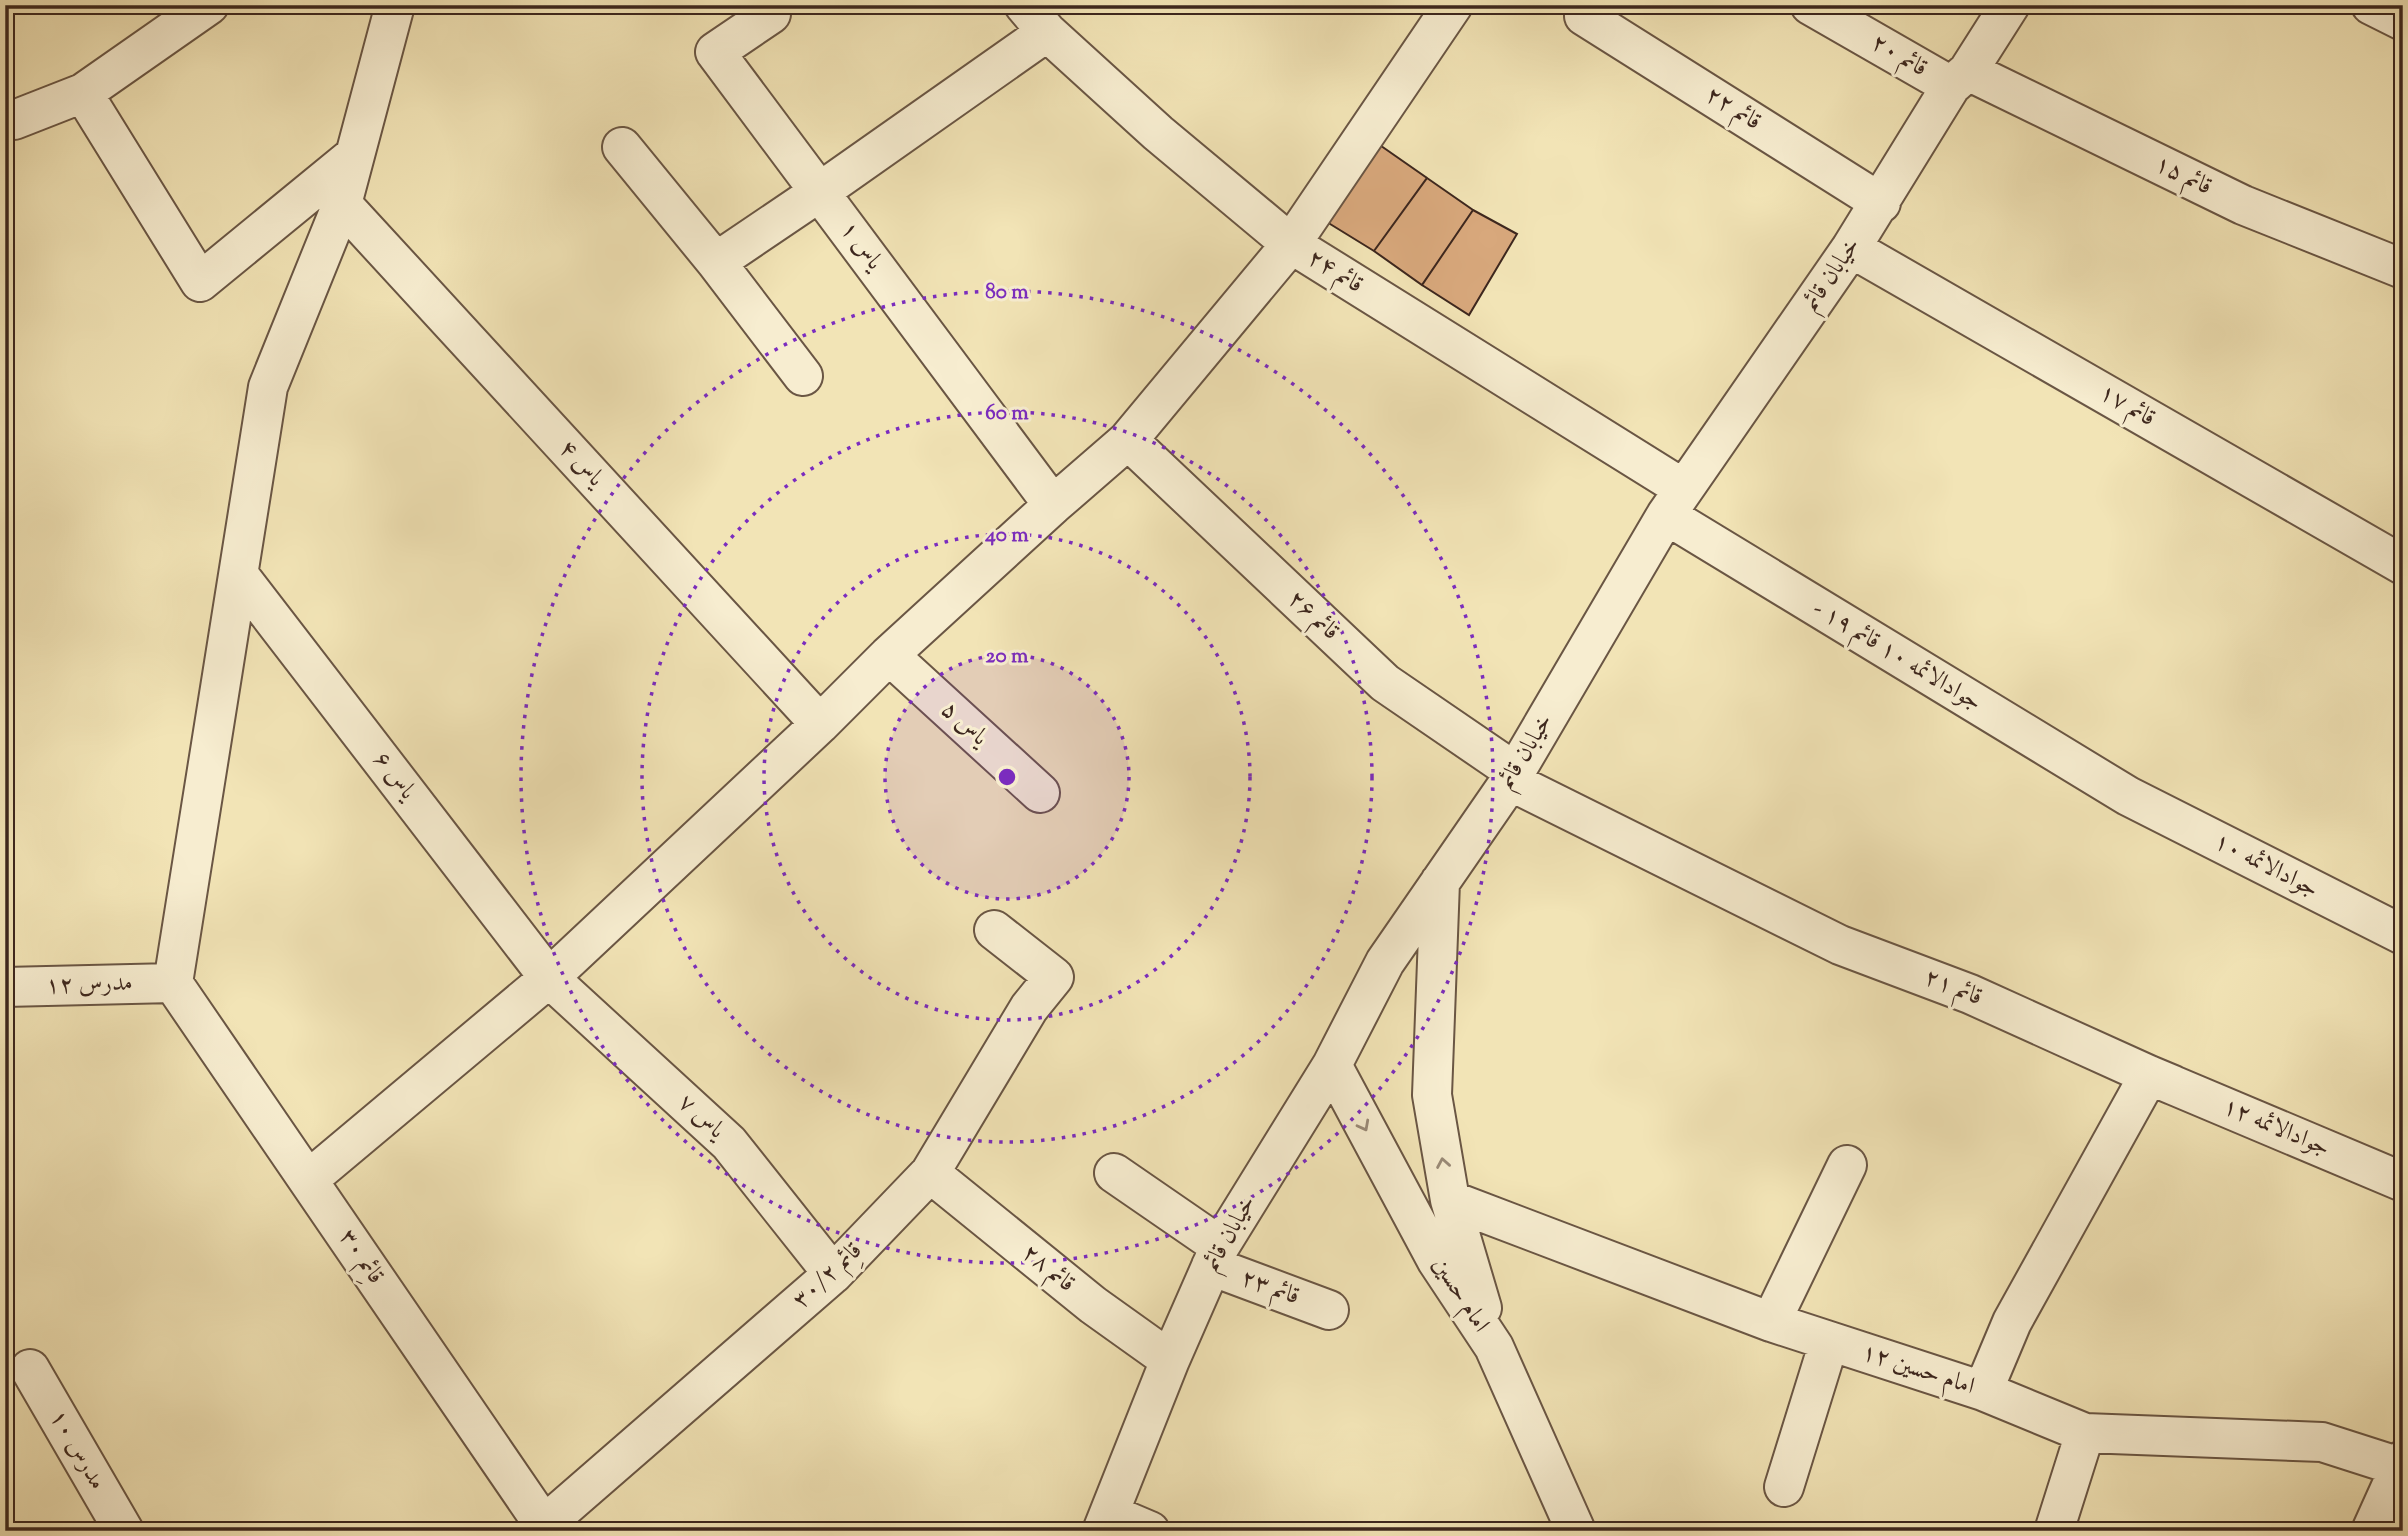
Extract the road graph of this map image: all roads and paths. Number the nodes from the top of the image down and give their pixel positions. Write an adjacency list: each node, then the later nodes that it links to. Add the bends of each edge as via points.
1 (209, 5): 12 (street)
2 (395, 5): 15 (street)
3 (765, 5): 16 (street, یاس ۱, via 771,14 715,52)
4 (1453, 5): 19 (street)
5 (1810, 5): 11 (street, قائم ۲۰)
6 (2010, 5): 11 (street, خیابان قائم)
7 (2371, 5): 10 (street)
8 (1584, 16): 17 (street, قائم ۲۲)
9 (1036, 19): 16 (street); 19 (street, قائم ۲۴, via 1158,133)
10 (2403, 20)
11 (1959, 78): 17 (street, خیابان قائم); 22 (street, قائم ۱۵, via 2243,205)
12 (83, 93): 13 (street); 15 (street, via 200,282)
13 (5, 120)
14 (622, 148): 21 (street)
15 (355, 155): 18 (street)
16 (821, 191): 21 (street); 26 (street, یاس ۱)
17 (1881, 203): 20 (street, خیابان قائم)
18 (342, 204): 28 (street, via 268,387); 30 (street, یاس ۴)
19 (1291, 244): 24 (street); 25 (street, قائم ۲۴)
20 (1851, 247): 25 (street, خیابان قائم); 27 (street, قائم ۱۷)
21 (716, 262): 23 (street)
22 (2403, 269)
23 (803, 376)
24 (1128, 440): 26 (street); 31 (street, قائم ۲۶, via 1385,683)
25 (1675, 502): 31 (street, خیابان قائم); 33 (street, - جوادالائمه ۱۰ قائم ۱۹)
26 (1053, 505): 29 (street)
27 (2403, 565)
28 (239, 575): 37 (street, یاس ۶); 38 (street)
29 (889, 656): 30 (street); 32 (street, یاس ۵)
30 (820, 724): 37 (street)
31 (1512, 777): 34 (street, خیابان قائم); 41 (street, قائم ۲۱, via 1840,945 1970,994)
32 (1040, 793)
33 (2128, 796): 36 (street, جوادالائمه ۱۰)
34 (1440, 882): 40 (street, خیابان قائم, via 1385,962); 47 (street, one-way to 34, via 1432,1095)
35 (994, 930): 44 (street, قاِئم ۳۰/۲, via 1054,977 1029,1008)
36 (2403, 935)
37 (549, 978): 45 (street); 49 (street, یاس ۷, via 729,1143)
38 (173, 982): 39 (street, مدرس ۱۲); 45 (street, قاِئم ۳۰)
39 (5, 987)
40 (1332, 1065): 48 (street, خیابان قائم); 53 (street, امام حسین, one-way to 53, via 1437,1261)
41 (2149, 1075): 46 (street, قائم ۲۱); 56 (street, via 2012,1322)
42 (1847, 1165): 51 (street)
43 (1114, 1172): 48 (street, قائم ۲۳)
44 (930, 1173): 49 (street, قاِئم ۳۰/۲); 54 (street, قائم ۲۸, via 1093,1305)
45 (308, 1180): 61 (street, قاِئم ۳۰)
46 (2403, 1182)
47 (1450, 1200): 51 (street, امام حسین ۱۲); 53 (street)
48 (1215, 1256): 50 (street, قائم ۲۳); 54 (street, خیابان قائم)
49 (833, 1274): 61 (street, قاِئم ۳۰/۲)
50 (1329, 1310)
51 (1772, 1322): 52 (street, امام حسین ۱۲)
52 (1829, 1342): 56 (street, امام حسین ۱۲); 59 (street)
53 (1494, 1347): 64 (street, امام حسین)
54 (1170, 1360): 60 (street, خیابان قائم)
55 (30, 1368): 62 (street, مدرس ۱۰)
56 (1983, 1391): 57 (street, امام حسین ۱۲)
57 (2085, 1433): 58 (street, امام حسین ۱۲, via 2322,1442); 65 (street)
58 (2401, 1464): 66 (street)
59 (1784, 1487)
60 (1106, 1522): 63 (street)
61 (543, 1529)
62 (124, 1531)
63 (1150, 1531)
64 (1576, 1531)
65 (2054, 1531)
66 (2371, 1531)

